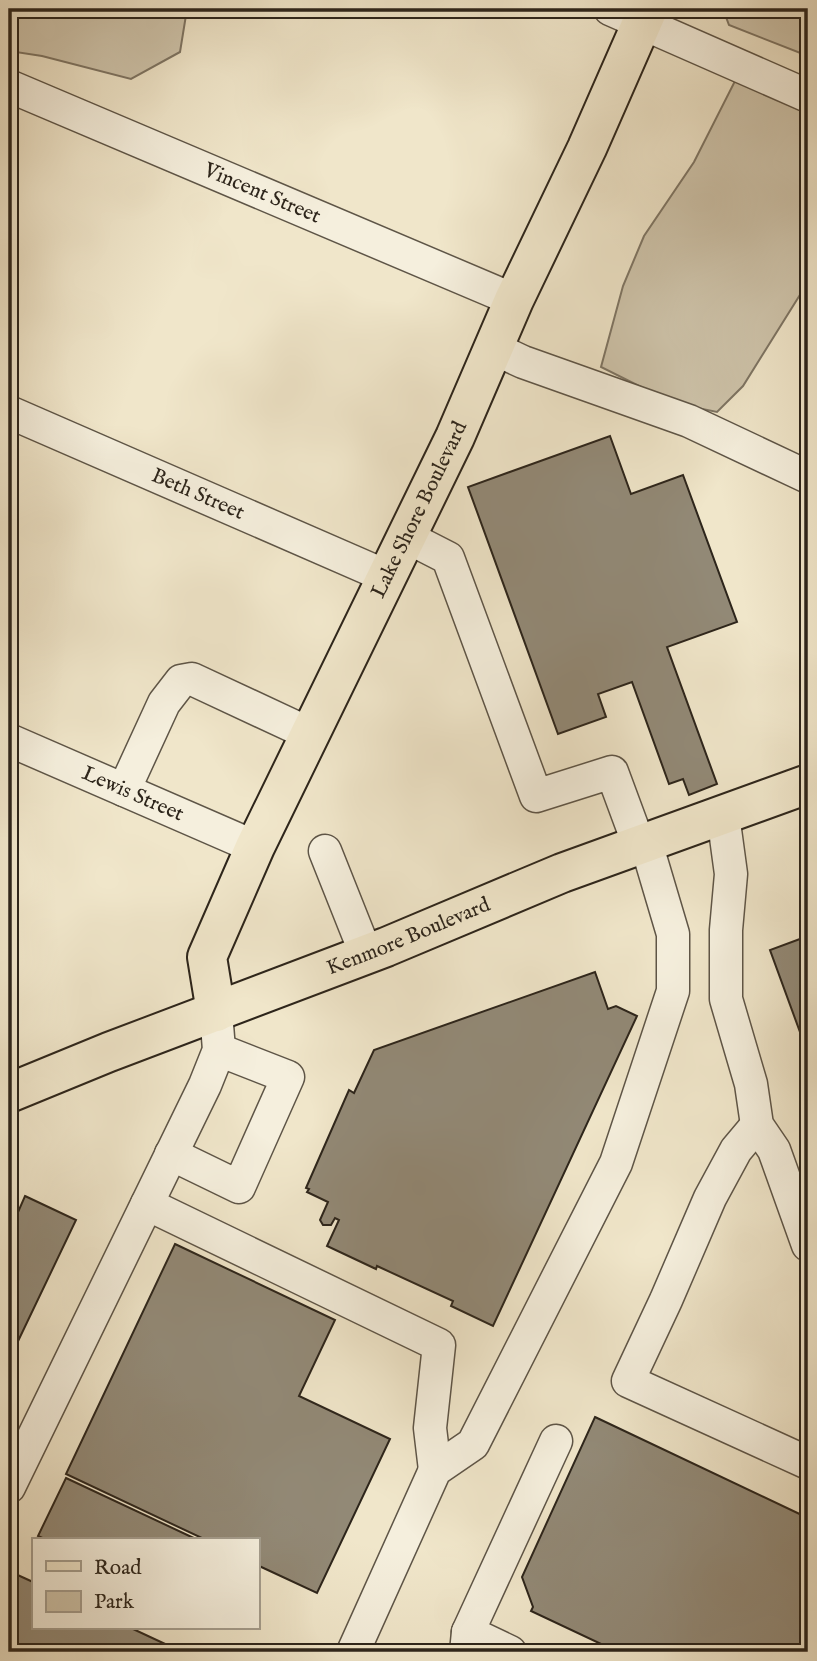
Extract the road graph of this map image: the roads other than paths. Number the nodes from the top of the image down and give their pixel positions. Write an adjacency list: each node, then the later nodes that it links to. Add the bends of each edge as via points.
1 (633, 13): 3 (street); 4 (main road, Lake Shore Boulevard, via 587,148)
2 (9, 86): 4 (street, Vincent Street)
3 (808, 96)
4 (514, 300): 5 (main road, Lake Shore Boulevard)
5 (493, 348): 7 (street, via 689,421); 8 (main road, Lake Shore Boulevard)
6 (9, 412): 9 (street, Beth Street)
7 (808, 477)
8 (407, 537): 9 (main road, Lake Shore Boulevard); 15 (street, via 448,558 536,796 612,772)
9 (388, 577): 10 (main road, Lake Shore Boulevard)
10 (310, 734): 13 (street, via 192,679 181,681 164,703); 16 (main road, Lake Shore Boulevard)
11 (9, 740): 13 (street, Lewis Street)
12 (808, 785): 14 (main road, Kenmore Boulevard)
13 (124, 790): 16 (street, Lewis Street)
14 (723, 815): 15 (main road, Kenmore Boulevard); 22 (street, via 731,874 726,999 751,1084)
15 (642, 844): 18 (main road, Kenmore Boulevard); 28 (street, via 673,934 673,991 616,1163 473,1444)
16 (256, 847): 19 (main road, Lake Shore Boulevard, via 207,957)
17 (325, 851): 18 (street)
18 (366, 954): 19 (main road, Kenmore Boulevard)
19 (216, 1013): 20 (street); 21 (main road, Kenmore Boulevard)
20 (219, 1051): 23 (street); 23 (street, via 288,1077 239,1187)
21 (9, 1093)
22 (757, 1125): 25 (street, via 774,1150); 27 (street, via 736,1150 710,1198 628,1381)
23 (171, 1154): 24 (street)
24 (147, 1204): 28 (street, via 439,1345 430,1428); 29 (street)
25 (808, 1245)
26 (556, 1441): 30 (street)
27 (808, 1463)
28 (435, 1470): 31 (street)
29 (9, 1487)
30 (467, 1642): 32 (street)
31 (353, 1652)
32 (510, 1652)

